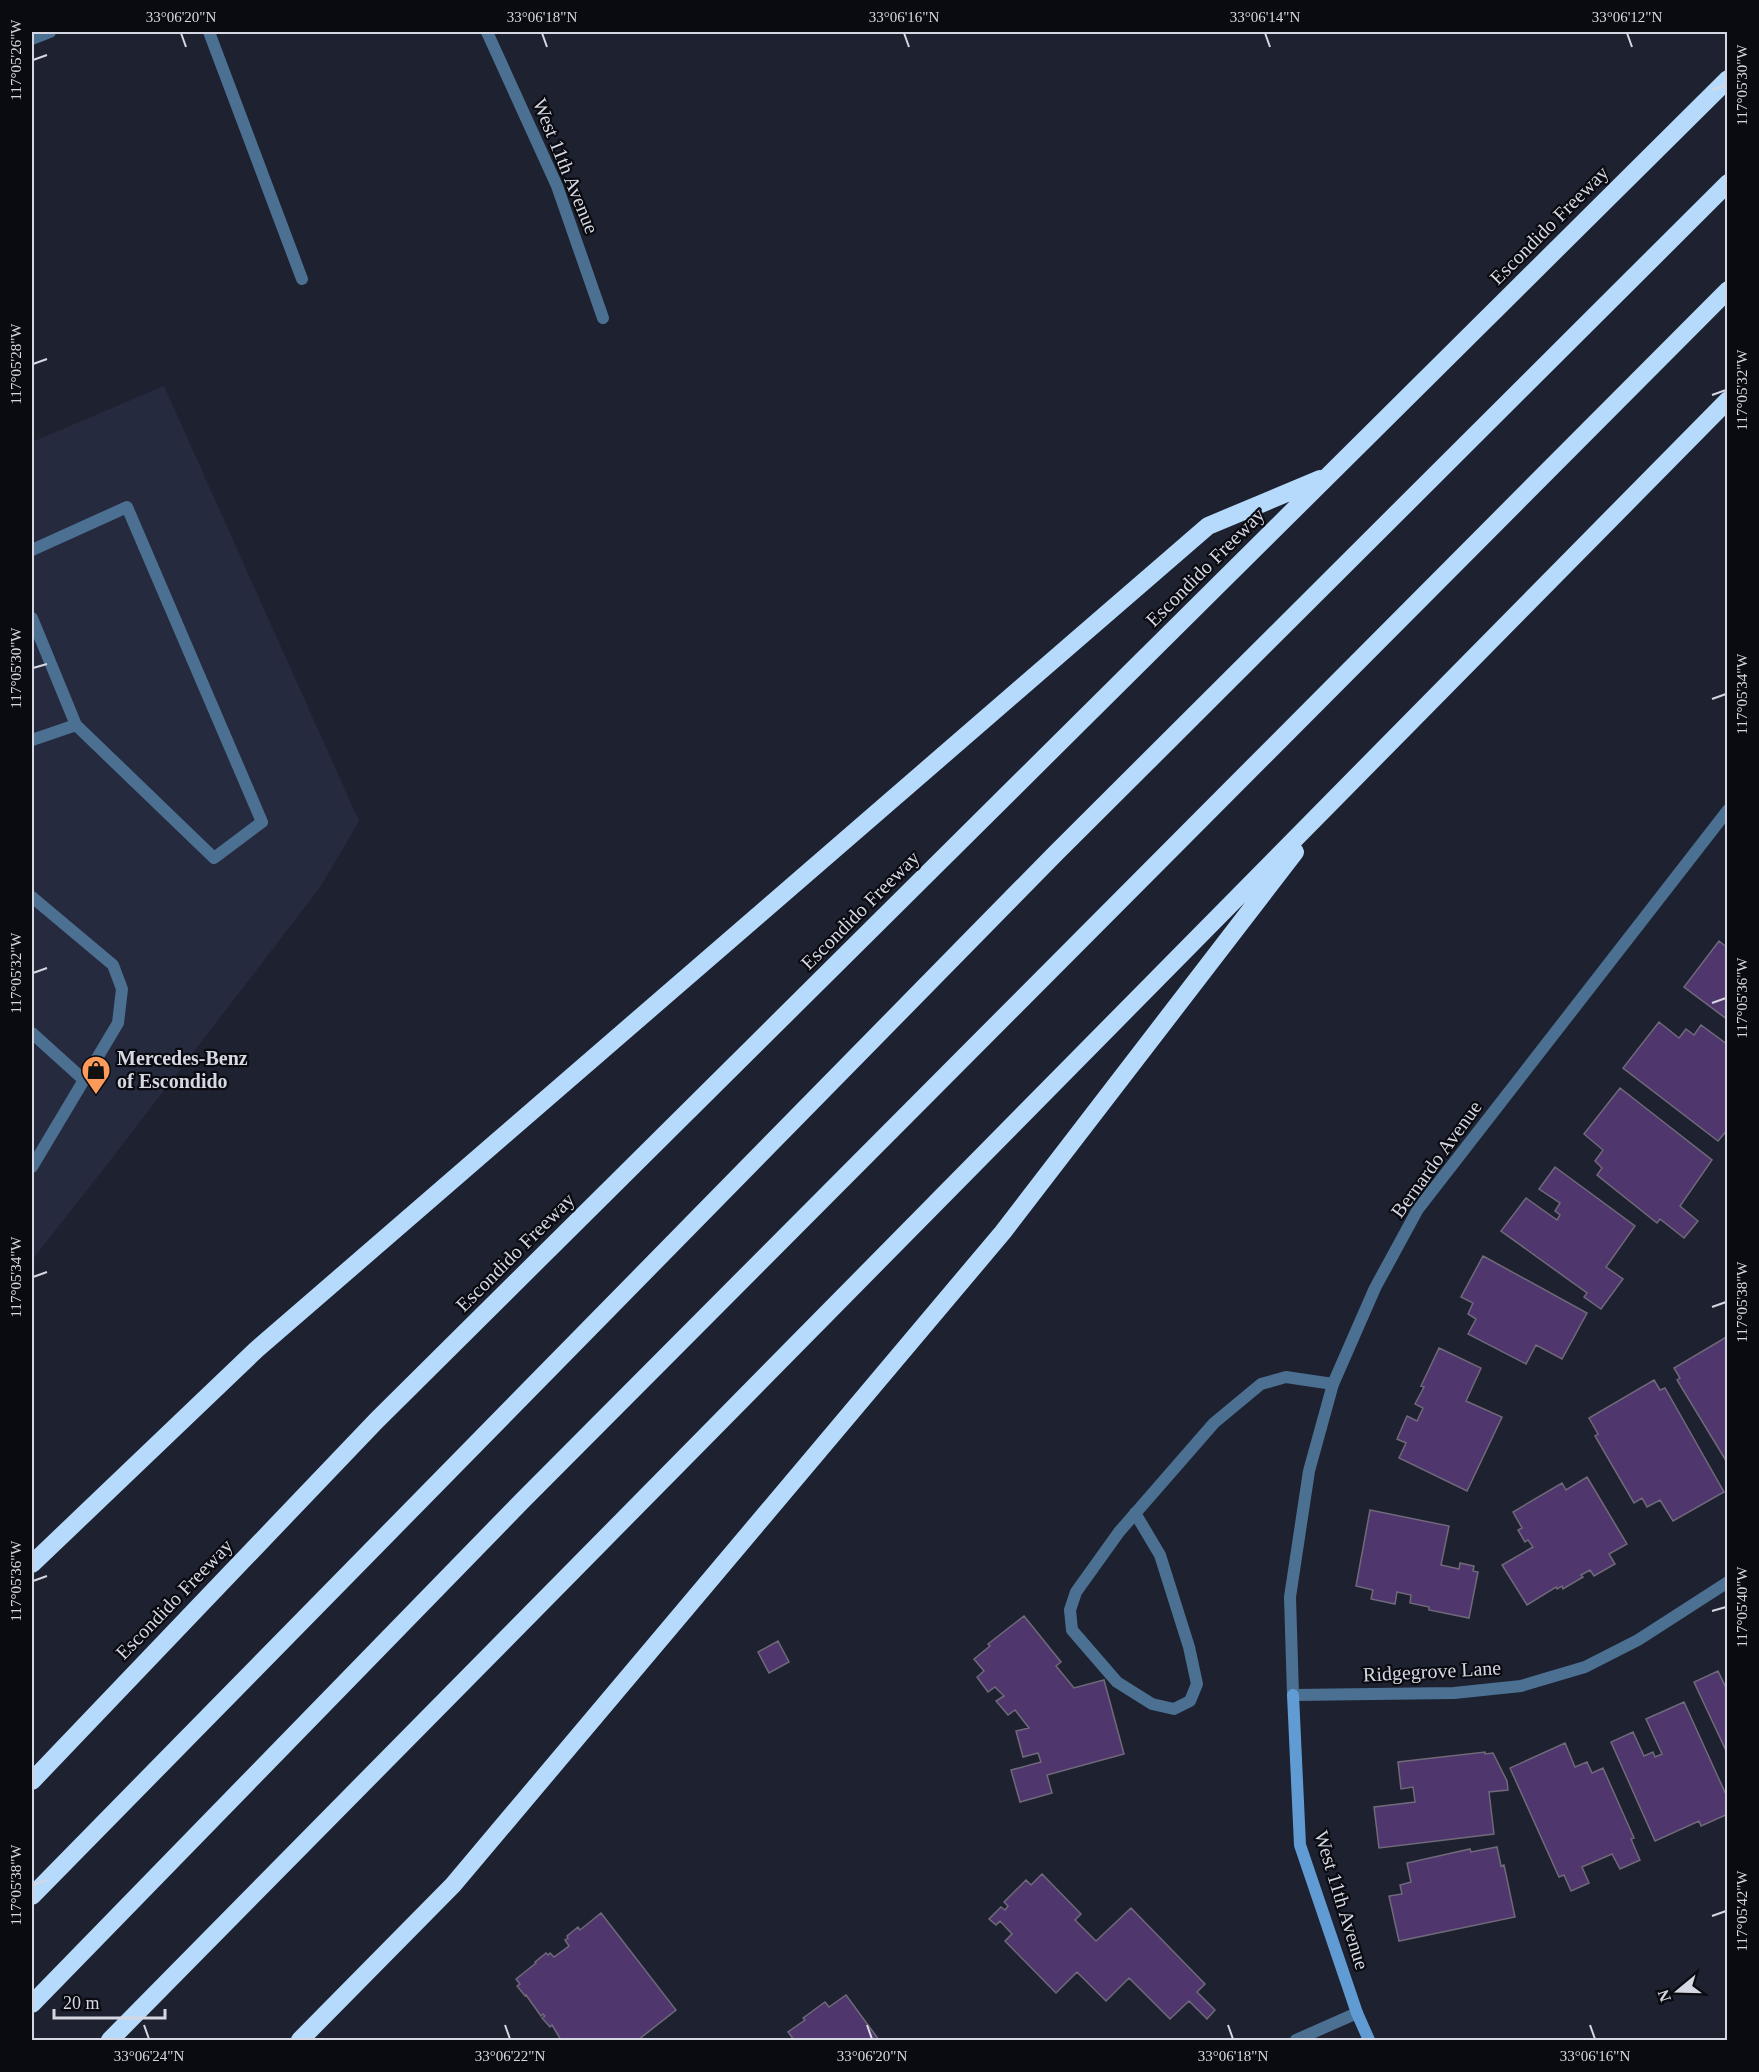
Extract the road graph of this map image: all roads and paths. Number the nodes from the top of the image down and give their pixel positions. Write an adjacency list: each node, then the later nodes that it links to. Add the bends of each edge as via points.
1 (50, 32): 4 (street)
2 (208, 32): 7 (street)
3 (487, 32): 9 (street, West 11th Avenue, via 557,186)
4 (32, 39)
5 (1728, 79): 11 (highway, Escondido Freeway)
6 (1728, 183): 28 (highway, via 1064,845)
7 (302, 279)
8 (1728, 290): 29 (highway, via 522,1501)
9 (603, 318)
10 (1728, 400): 16 (highway)
11 (1330, 475): 24 (highway, via 1208,526 256,1350); 27 (highway, Escondido Freeway, via 376,1421)
12 (32, 550): 14 (street, via 127,507 262,822 214,858)
13 (32, 618): 14 (street)
14 (76, 726): 15 (street)
15 (32, 740)
16 (1341, 791): 31 (highway); 32 (highway, via 1004,1233 453,1885)
17 (1728, 810): 22 (street, Bernardo Avenue, via 1418,1209 1375,1288)
18 (32, 897): 20 (street, via 113,965 122,989 118,1023)
19 (32, 1033): 20 (street)
20 (84, 1080): 21 (street)
21 (32, 1167)
22 (1334, 1384): 23 (street, via 1286,1377 1261,1384 1214,1423); 26 (street, Bernardo Avenue, via 1310,1471 1290,1597)
23 (1135, 1514): 23 (street, via 1076,1592 1070,1610 1072,1630 1117,1682 1152,1704 1174,1709 1190,1701 1197,1684 1160,1555)
24 (32, 1564)
25 (1728, 1582): 26 (street, Ridgegrove Lane, via 1638,1640 1585,1667 1521,1686 1454,1693)
26 (1293, 1695): 30 (street, West 11th Avenue, via 1300,1845)
27 (32, 1780)
28 (32, 1896)
29 (32, 2004)
30 (1357, 2013): 33 (street); 34 (street, West 11th Avenue)
31 (110, 2040)
32 (300, 2040)
33 (1296, 2040)
34 (1369, 2040)

